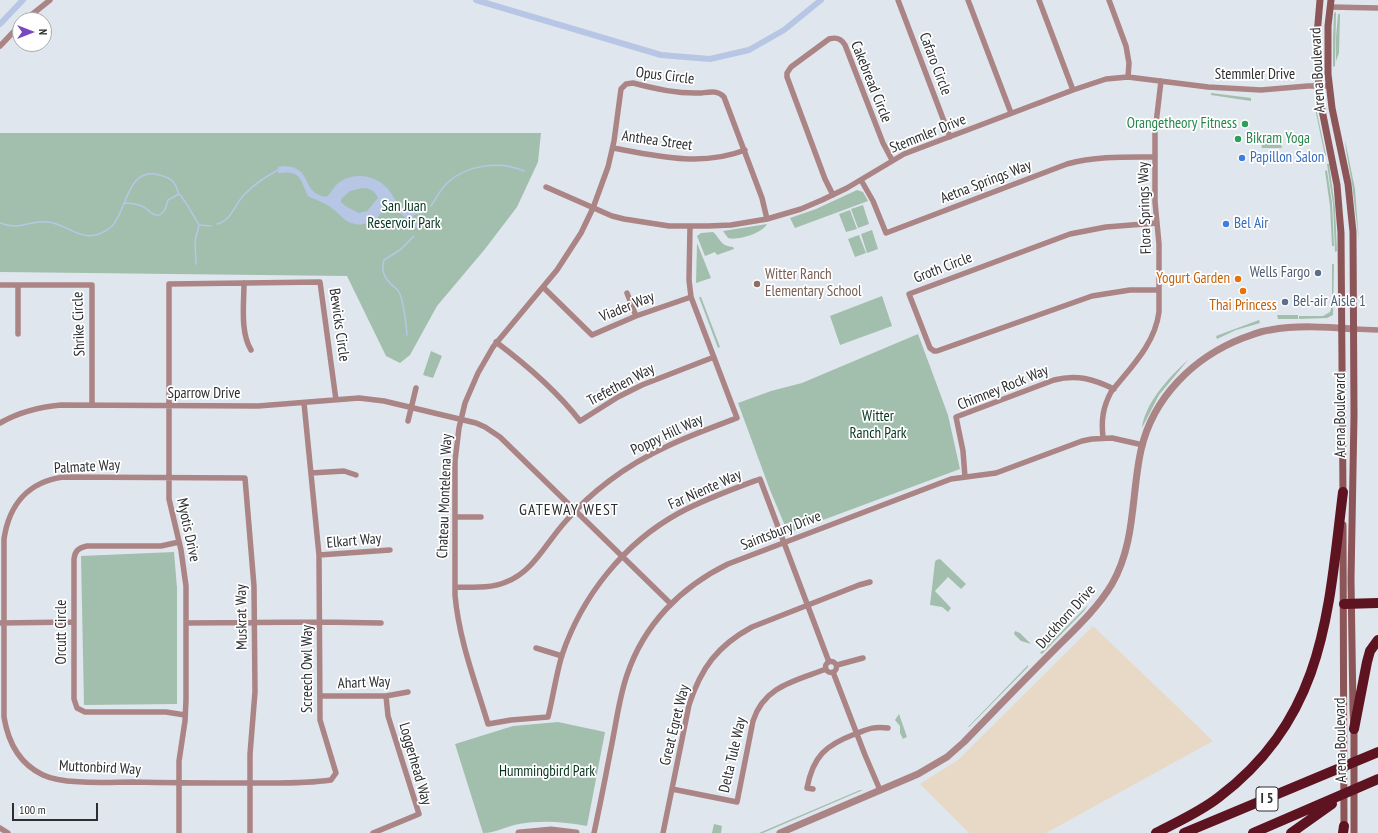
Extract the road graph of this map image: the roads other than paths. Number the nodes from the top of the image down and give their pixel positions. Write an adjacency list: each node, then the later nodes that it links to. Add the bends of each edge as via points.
1 (50, 0): 9 (street)
2 (898, 0): 18 (street, Cafaro Circle)
3 (968, 0): 17 (street)
4 (1039, 0): 16 (street)
5 (1109, 0): 12 (street, via 1126,46)
6 (1320, 0): 14 (main road, Arena Boulevard)
7 (1330, 3): 8 (street); 15 (main road, Arena Boulevard, via 1327,46)
8 (1378, 8)
9 (35, 12)
10 (12, 33): 11 (street)
11 (0, 46)
12 (1128, 77): 13 (street, Stemmler Drive); 16 (street, Stemmler Drive, via 1106,79)
13 (1161, 81): 14 (street, Stemmler Drive, via 1261,90); 21 (street, Flora Springs Way)
14 (1319, 86): 15 (street, Stemmler Drive); 38 (main road, Arena Boulevard, via 1340,209)
15 (1329, 86): 39 (main road, Arena Boulevard, via 1345,166 1353,232)
16 (1073, 90): 17 (street, Stemmler Drive)
17 (1011, 113): 18 (street, Stemmler Drive)
18 (950, 137): 22 (street, Stemmler Drive)
19 (613, 148): 20 (street, Anthea Street, via 690,159 726,157); 20 (street, Opus Circle, via 620,93 623,86 629,83 673,92 719,93 724,97); 26 (street, Opus Circle)
20 (745, 150): 27 (street, Opus Circle, via 765,204)
21 (1155, 157): 23 (street, Aetna Springs Way, via 1078,161 886,233); 28 (street, Flora Springs Way)
22 (892, 160): 23 (street, Stemmler Drive); 25 (street, Cakebread Circle, via 882,143 845,45 840,39 829,39 791,67 787,78)
23 (861, 180): 25 (street, Stemmler Drive)
24 (546, 187): 26 (street, Stemmler Drive)
25 (833, 195): 27 (street, Stemmler Drive, via 801,209)
26 (593, 208): 29 (street, Stemmler Drive, via 624,219); 33 (street, Chateau Montelena Way, via 570,252)
27 (767, 218): 29 (street, Stemmler Drive, via 731,225)
28 (1157, 223): 34 (street, Flora Springs Way); 34 (street, Groth Circle, via 1106,227 1070,234 909,294 930,348 937,351 1092,296 1124,291)
29 (690, 227): 36 (street, Poppy Hill Way)
30 (244, 283): 43 (street, via 244,334); 47 (street, Bewicks Circle, via 320,282); 50 (street, Myotis Drive, via 169,284)
31 (0, 285): 32 (street, Shrike Circle)
32 (18, 285): 41 (street); 49 (street, Shrike Circle, via 92,285)
33 (543, 287): 37 (street, Viader Way, via 592,335); 42 (street, Chateau Montelena Way)
34 (1159, 290): 46 (street, Flora Springs Way, via 1158,321 1152,337)
35 (627, 294): 37 (street)
36 (691, 297): 37 (street, Viader Way); 44 (street, Poppy Hill Way)
37 (636, 316)
38 (1342, 328): 39 (street, Duckhorn Drive); 56 (street, Duckhorn Drive, via 1291,327 1269,330 1233,342 1208,355 1185,374 1167,395 1153,418); 61 (main road, Arena Boulevard)
39 (1354, 329): 40 (street, Duckhorn Drive); 74 (main road, Arena Boulevard, via 1351,579)
40 (1378, 330)
41 (18, 334)
42 (496, 342): 44 (street, Trefethen Way, via 550,386 580,421 642,385); 52 (street, Chateau Montelena Way, via 472,386)
43 (251, 350)
44 (714, 357): 62 (street, Poppy Hill Way, via 737,418 686,437 646,456 609,481)
45 (416, 388): 51 (street)
46 (1114, 389): 55 (street, Flora Springs Way, via 1102,416); 59 (street, Chimney Rock Way, via 1089,378 1063,377 956,417)
47 (336, 400): 48 (street, Sparrow Drive); 51 (street, Sparrow Drive, via 372,399)
48 (304, 403): 50 (street, Sparrow Drive); 57 (street, Screech Owl Way)
49 (92, 404): 50 (street, Sparrow Drive); 54 (street, Sparrow Drive, via 36,409)
50 (168, 406): 60 (street, Myotis Drive)
51 (410, 407): 52 (street, Sparrow Drive); 53 (street)
52 (461, 419): 62 (street, Sparrow Drive, via 493,431); 63 (street, Chateau Montelena Way, via 456,443)
53 (408, 421)
54 (0, 423)
55 (1103, 438): 56 (street, Saintsbury Drive, via 1122,439); 59 (street, Saintsbury Drive, via 1082,441 996,473)
56 (1143, 445): 106 (street, Duckhorn Drive, via 1127,546 1117,574 1099,603 956,750 918,774)
57 (311, 474): 58 (street, via 344,471); 68 (street, Screech Owl Way)
58 (356, 475)
59 (965, 477): 66 (street, Saintsbury Drive, via 951,479)
60 (168, 478): 65 (street, Myotis Drive, via 170,508); 78 (street, Palmate Way, via 63,477 41,483 24,495 11,512 6,526); 80 (street, Muskrat Way, via 245,478 254,586)
61 (1343, 492): 74 (main road, Arena Boulevard); 119 (highway, via 1321,642 1305,692 1285,728 1242,778 1206,806)
62 (576, 511): 69 (street, Sparrow Drive); 71 (street, Poppy Hill Way, via 551,538 535,561 520,575 488,587)
63 (455, 517): 64 (street); 71 (street, Chateau Montelena Way)
64 (481, 517)
65 (179, 542): 76 (street, Orcutt Circle, via 160,546 87,546 78,549 74,559); 79 (street, Myotis Drive, via 185,572)
66 (784, 542): 69 (street, Far Niente Way, via 760,479 678,514 648,533); 73 (street, Saintsbury Drive, via 711,572); 75 (street, Far Niente Way)
67 (390, 550): 68 (street, Elkart Way)
68 (319, 555): 77 (street, Screech Owl Way)
69 (622, 556): 73 (street, Sparrow Drive); 84 (street, Far Niente Way, via 587,602)
70 (870, 582): 75 (street, Great Egret Way)
71 (455, 587): 94 (street, Chateau Montelena Way, via 462,642)
72 (1378, 603): 74 (highway)
73 (671, 604): 116 (street, Saintsbury Drive, via 648,632 627,675)
74 (1348, 604): 96 (main road, Arena Boulevard); 109 (main road, Arena Boulevard)
75 (808, 605): 86 (street, Far Niente Way); 104 (street, Great Egret Way, via 745,630 725,644 712,658 696,684 689,705)
76 (74, 622): 78 (street); 93 (street, Orcutt Circle, via 74,699 77,708 85,712 166,712)
77 (320, 622): 80 (street); 81 (street); 91 (street, Screech Owl Way)
78 (2, 623): 103 (street, Muttonbird Way, via 6,730 16,753 24,762 43,775 64,781)
79 (186, 623): 80 (street); 93 (street, Myotis Drive)
80 (254, 623): 102 (street, Muskrat Way, via 255,692)
81 (381, 623)
82 (1378, 640): 96 (highway, via 1370,651 1367,662)
83 (536, 648): 84 (street)
84 (562, 656): 94 (street, Far Niente Way, via 548,717)
85 (864, 658): 87 (street)
86 (829, 662): 87 (street); 88 (street)
87 (837, 665): 89 (street)
88 (826, 669): 89 (street); 104 (street, Delta Tule Way, via 780,687 757,709 737,802)
89 (833, 672): 97 (street)
90 (408, 692): 92 (street, Ahart Way)
91 (320, 696): 92 (street, Ahart Way); 102 (street, Screech Owl Way, via 320,720 336,773 331,780 310,783)
92 (386, 696): 113 (street, Loggerhead Way, via 388,716 419,814)
93 (185, 715): 103 (street, Myotis Drive)
94 (488, 724)
95 (888, 728): 97 (street, via 877,727)
96 (1354, 729): 123 (main road, Arena Boulevard)
97 (857, 734): 105 (street, via 834,743 817,758 806,788); 106 (street)
98 (1378, 747): 100 (highway)
99 (1378, 752): 100 (highway, I 5)
100 (1349, 765): 120 (highway, I 5)
101 (1378, 779): 107 (highway, I 5)
102 (250, 782): 103 (street, Screech Owl Way); 112 (street, Muskrat Way)
103 (179, 783): 111 (street, Myotis Drive)
104 (672, 789): 117 (street, Great Egret Way)
105 (813, 789)
106 (880, 790): 118 (street, Duckhorn Drive)
107 (1349, 792): 121 (highway, I 5); 122 (highway)
108 (0, 828): 110 (street)
109 (1344, 830)
110 (8, 833)
111 (179, 833)
112 (250, 833)
113 (373, 833)
114 (519, 833): 115 (street, via 551,830)
115 (576, 833)
116 (594, 833)
117 (663, 833)
118 (780, 833)
119 (1156, 833)
120 (1184, 833)
121 (1253, 833)
122 (1291, 833)
123 (1354, 833)

